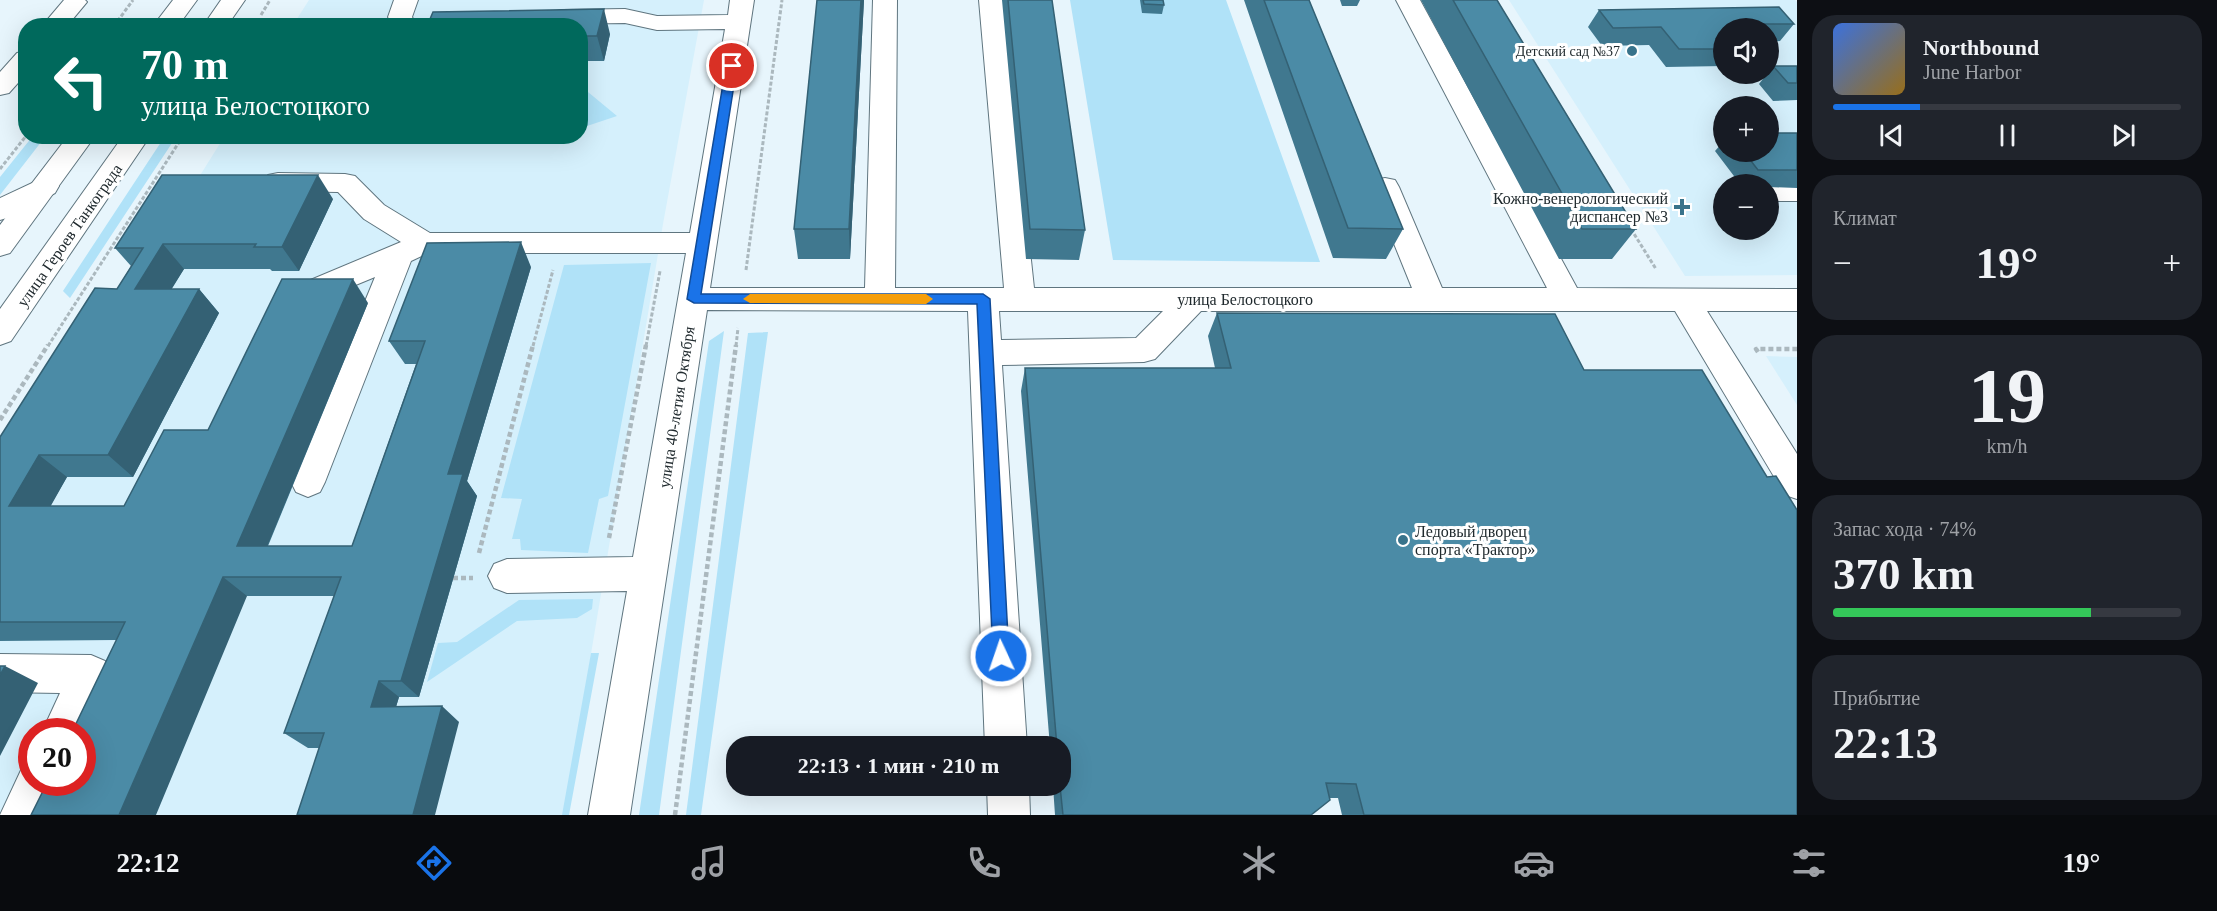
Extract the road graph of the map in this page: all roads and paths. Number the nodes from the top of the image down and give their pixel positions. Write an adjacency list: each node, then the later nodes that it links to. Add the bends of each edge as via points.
1 (133, 0): 12 (path)
2 (184, 0): 13 (street)
3 (233, 0): 14 (street)
4 (406, 0): 15 (street)
5 (782, 0): 37 (path)
6 (885, 0): 38 (street)
7 (991, 0): 40 (street)
8 (1408, 0): 43 (street)
9 (75, 2): 11 (street)
10 (741, 11): 16 (street, via 657,23 624,16); 32 (street, улица 40-летия Октября)
11 (61, 18)
12 (120, 18)
13 (171, 18)
14 (221, 18)
15 (401, 18)
16 (542, 18)
17 (18, 67): 18 (street)
18 (0, 87)
19 (20, 144): 24 (path)
20 (76, 144): 26 (street)
21 (131, 144): 47 (street, улица Героев Танкограда)
22 (178, 144): 51 (path)
23 (1376, 166): 42 (street)
24 (0, 169)
25 (251, 183): 34 (street, via 345,183)
26 (45, 186): 29 (street); 33 (street)
27 (1779, 192): 28 (street)
28 (1797, 192)
29 (0, 210)
30 (1625, 220): 44 (path)
31 (665, 243): 32 (street); 34 (street); 55 (path)
32 (703, 243): 36 (street, улица 40-летия Октября)
33 (0, 246)
34 (412, 248): 46 (street); 52 (street)
35 (554, 267): 54 (path)
36 (694, 299): 37 (street, улица Белостоцкого); 56 (street, улица 40-летия Октября)
37 (742, 299): 38 (street, улица Белостоцкого); 65 (path)
38 (880, 299): 39 (street, улица Белостоцкого)
39 (983, 299): 40 (street, улица Белостоцкого); 49 (street)
40 (1020, 299): 41 (street, улица Белостоцкого)
41 (1194, 299): 42 (street, улица Белостоцкого); 49 (street, via 1144,350)
42 (1431, 299): 43 (street, улица Белостоцкого)
43 (1568, 300): 44 (street, улица Белостоцкого)
44 (1680, 300): 45 (street, улица Белостоцкого); 53 (street)
45 (1797, 300)
46 (268, 310)
47 (0, 333)
48 (1797, 349): 50 (path, via 1756,349)
49 (986, 353): 60 (street)
50 (1762, 358)
51 (0, 420)
52 (308, 482)
53 (1797, 484)
54 (487, 567): 55 (street); 57 (path, via 473,578)
55 (602, 574): 56 (street)
56 (649, 574): 64 (street, улица 40-летия Октября)
57 (453, 578)
58 (0, 673): 59 (street, via 91,674)
59 (69, 718)
60 (1005, 736)
61 (30, 796): 63 (street)
62 (1008, 796): 66 (street)
63 (21, 815)
64 (609, 815)
65 (675, 815)
66 (1009, 815)

